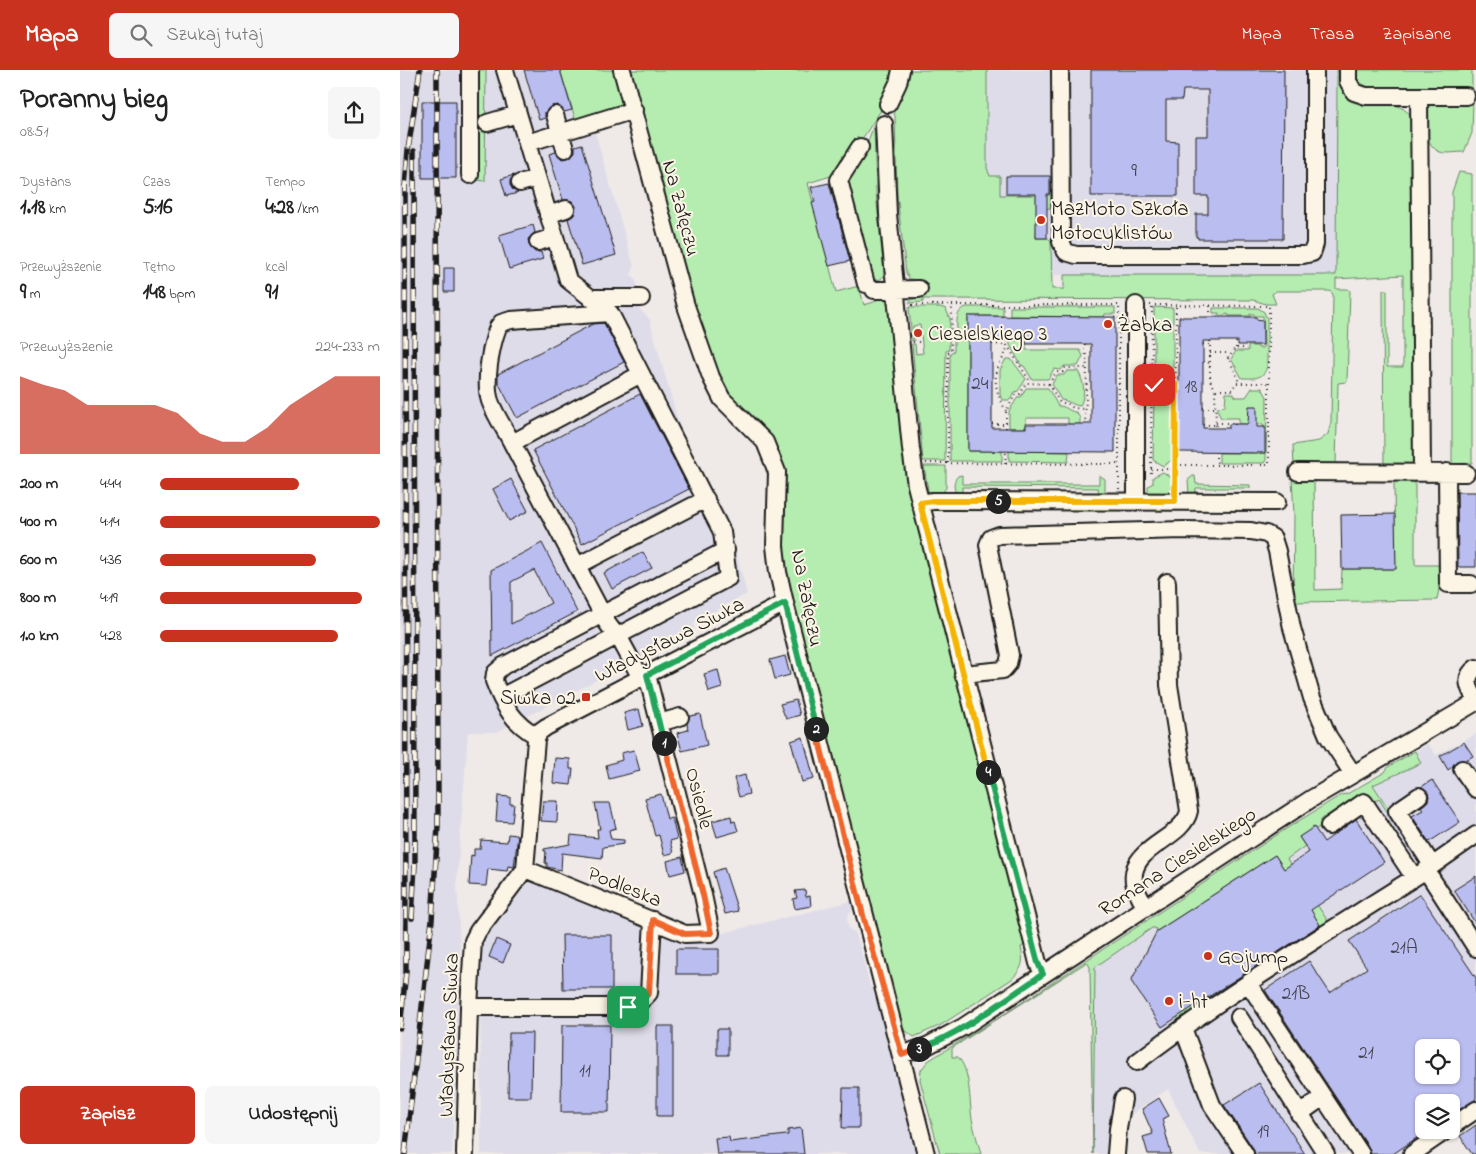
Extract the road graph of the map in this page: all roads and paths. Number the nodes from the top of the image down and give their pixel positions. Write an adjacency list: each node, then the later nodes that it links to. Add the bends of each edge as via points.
1 (470, 70): 20 (street)
2 (505, 70): 12 (street)
3 (622, 70): 11 (street, Na Załęczu)
4 (901, 70): 10 (street)
5 (1060, 70): 6 (street, via 1061,242 1066,252 1076,255 1303,255 1312,253 1315,244)
6 (1315, 70)
7 (1348, 70): 8 (street, via 1348,81 1354,92 1366,96)
8 (1419, 96): 9 (street); 93 (street)
9 (1466, 96)
10 (888, 104)
11 (634, 110): 16 (street); 107 (street, Na Załęczu, via 686,306 711,377 722,399 764,442 777,472 775,546)
12 (518, 114): 14 (street); 17 (street)
13 (555, 115): 16 (street)
14 (487, 123)
15 (884, 124): 28 (street, via 888,214)
16 (560, 132): 17 (street); 19 (street)
17 (526, 143): 21 (street)
18 (860, 147): 28 (street, via 839,180 870,287)
19 (565, 149)
20 (470, 174)
21 (537, 178): 22 (street); 24 (street)
22 (520, 183)
23 (566, 209): 24 (street)
24 (548, 215): 25 (street)
25 (555, 237): 26 (street); 29 (street, via 568,280)
26 (538, 242)
27 (919, 289): 28 (street)
28 (897, 290): 102 (street, via 911,449)
29 (590, 298): 30 (street); 37 (street)
30 (641, 298)
31 (952, 305): 32 (path); 34 (path); 85 (path, via 952,350 947,355)
32 (1119, 305): 33 (path); 87 (path)
33 (1144, 305): 35 (path); 61 (path); 99 (street)
34 (907, 306)
35 (1176, 306): 36 (path); 62 (path)
36 (1210, 306): 38 (path); 58 (path, via 1270,306)
37 (610, 313): 56 (street); 81 (street, Osiedle, via 501,323 488,371 488,392)
38 (1210, 319)
39 (1006, 340): 44 (path)
40 (1236, 341): 45 (path)
41 (992, 344): 44 (path)
42 (1084, 344): 51 (path)
43 (1203, 344): 47 (path, via 1210,342)
44 (1007, 345): 55 (path); 59 (path)
45 (1236, 348): 46 (path); 48 (path)
46 (1247, 348)
47 (1210, 353): 48 (path, via 1226,353); 50 (path)
48 (1228, 359): 57 (path)
49 (1203, 362): 50 (path)
50 (1210, 362): 65 (path, via 1210,380)
51 (1087, 364): 52 (path); 53 (path)
52 (1091, 364)
53 (1087, 368): 60 (path, via 1065,368 1063,372 1056,372); 63 (path)
54 (992, 373): 55 (path)
55 (997, 373): 67 (path)
56 (642, 374): 81 (street); 97 (street)
57 (1238, 383): 58 (path); 65 (path, via 1232,390)
58 (1269, 383): 89 (path, via 1269,465)
59 (1031, 384): 60 (path); 73 (path, via 1026,383)
60 (1049, 384): 72 (path, via 1060,403)
61 (1152, 385): 62 (path); 90 (path)
62 (1176, 385): 88 (path)
63 (1087, 389): 64 (path); 68 (path)
64 (1093, 389)
65 (1216, 390): 71 (path)
66 (992, 394): 67 (path)
67 (997, 394): 73 (path)
68 (1087, 398): 69 (path); 72 (path)
69 (1091, 398)
70 (1203, 408): 71 (path)
71 (1215, 408): 78 (path)
72 (1085, 409): 76 (path)
73 (1006, 411): 75 (path)
74 (992, 424): 75 (path)
75 (1006, 424): 80 (path)
76 (1085, 424)
77 (1203, 425): 78 (path)
78 (1216, 426): 79 (path, via 1235,424)
79 (1235, 427)
80 (1006, 428)
81 (512, 443): 104 (street, Osiedle)
82 (1006, 452): 86 (path)
83 (1216, 452): 89 (path)
84 (921, 463): 85 (path)
85 (948, 463): 86 (path)
86 (1006, 464): 87 (path)
87 (1119, 464): 98 (path)
88 (1175, 464): 89 (path); 91 (path)
89 (1219, 465)
90 (1151, 469): 91 (path); 96 (path)
91 (1175, 469): 100 (path)
92 (1298, 472): 93 (street)
93 (1422, 472): 94 (street)
94 (1447, 472): 95 (street); 106 (street, via 1448,584)
95 (1466, 473)
96 (1151, 478)
97 (706, 499): 103 (street, via 722,532); 104 (street)
98 (1119, 501): 99 (street); 102 (street, via 951,500)
99 (1136, 501): 100 (street)
100 (1175, 501): 101 (street)
101 (1277, 502)
102 (920, 503): 111 (street)
103 (726, 550): 108 (street); 109 (street, via 728,578)
104 (577, 566): 108 (street, Osiedle)
105 (1167, 582): 126 (street, via 1169,685 1189,811 1183,824 1150,848 1135,871 1134,883)
106 (1471, 584)
107 (785, 603): 112 (street, Władysława Siwka); 135 (street, Na Załęczu, via 864,919)
108 (602, 614): 109 (street, Osiedle); 113 (street, via 499,668 494,681)
109 (617, 636): 112 (street, Osiedle); 113 (street)
110 (1476, 668): 114 (street, via 1469,674 1468,685)
111 (963, 674): 119 (street, via 1003,670 1008,664 1010,655 988,545 998,535 1183,530 1266,534 1272,538 1277,551 1292,628 1312,698 1328,736); 130 (street)
112 (644, 676): 116 (street, Osiedle); 117 (street, Władysława Siwka, via 546,727)
113 (502, 697): 117 (street, via 516,722)
114 (1476, 701): 119 (street, Romana Ciesielskiego)
115 (680, 717): 116 (street)
116 (659, 723): 128 (street, Osiedle)
117 (537, 736): 124 (street)
118 (1462, 769): 120 (street)
119 (1353, 774): 126 (street, Romana Ciesielskiego)
120 (1476, 789)
121 (1419, 796): 125 (street, via 1396,811)
122 (1329, 826): 125 (street, via 1364,802)
123 (1476, 835): 125 (street)
124 (526, 868): 127 (street, Podleska); 132 (street, Władysława Siwka, via 473,941)
125 (1424, 871): 129 (street); 131 (street)
126 (1145, 908): 130 (street, Romana Ciesielskiego)
127 (653, 920): 128 (street, Podleska, via 685,934); 132 (street, via 649,993 628,1007)
128 (711, 933)
129 (1476, 948)
130 (1043, 974): 135 (street, Romana Ciesielskiego, via 944,1037)
131 (1248, 983): 134 (street); 137 (street)
132 (469, 1007): 143 (street, Władysława Siwka)
133 (1238, 1017): 140 (street)
134 (1183, 1028): 136 (street); 146 (street, via 1212,1105)
135 (902, 1055): 144 (street, Na Załęczu)
136 (1137, 1062)
137 (1323, 1097): 140 (street); 148 (street)
138 (1123, 1099): 145 (street)
139 (1476, 1110): 141 (street)
140 (1299, 1114): 147 (street)
141 (1460, 1121)
142 (1434, 1139): 149 (street)
143 (465, 1154)
144 (926, 1154)
145 (1116, 1154)
146 (1245, 1154)
147 (1326, 1154)
148 (1361, 1154)
149 (1412, 1154)

